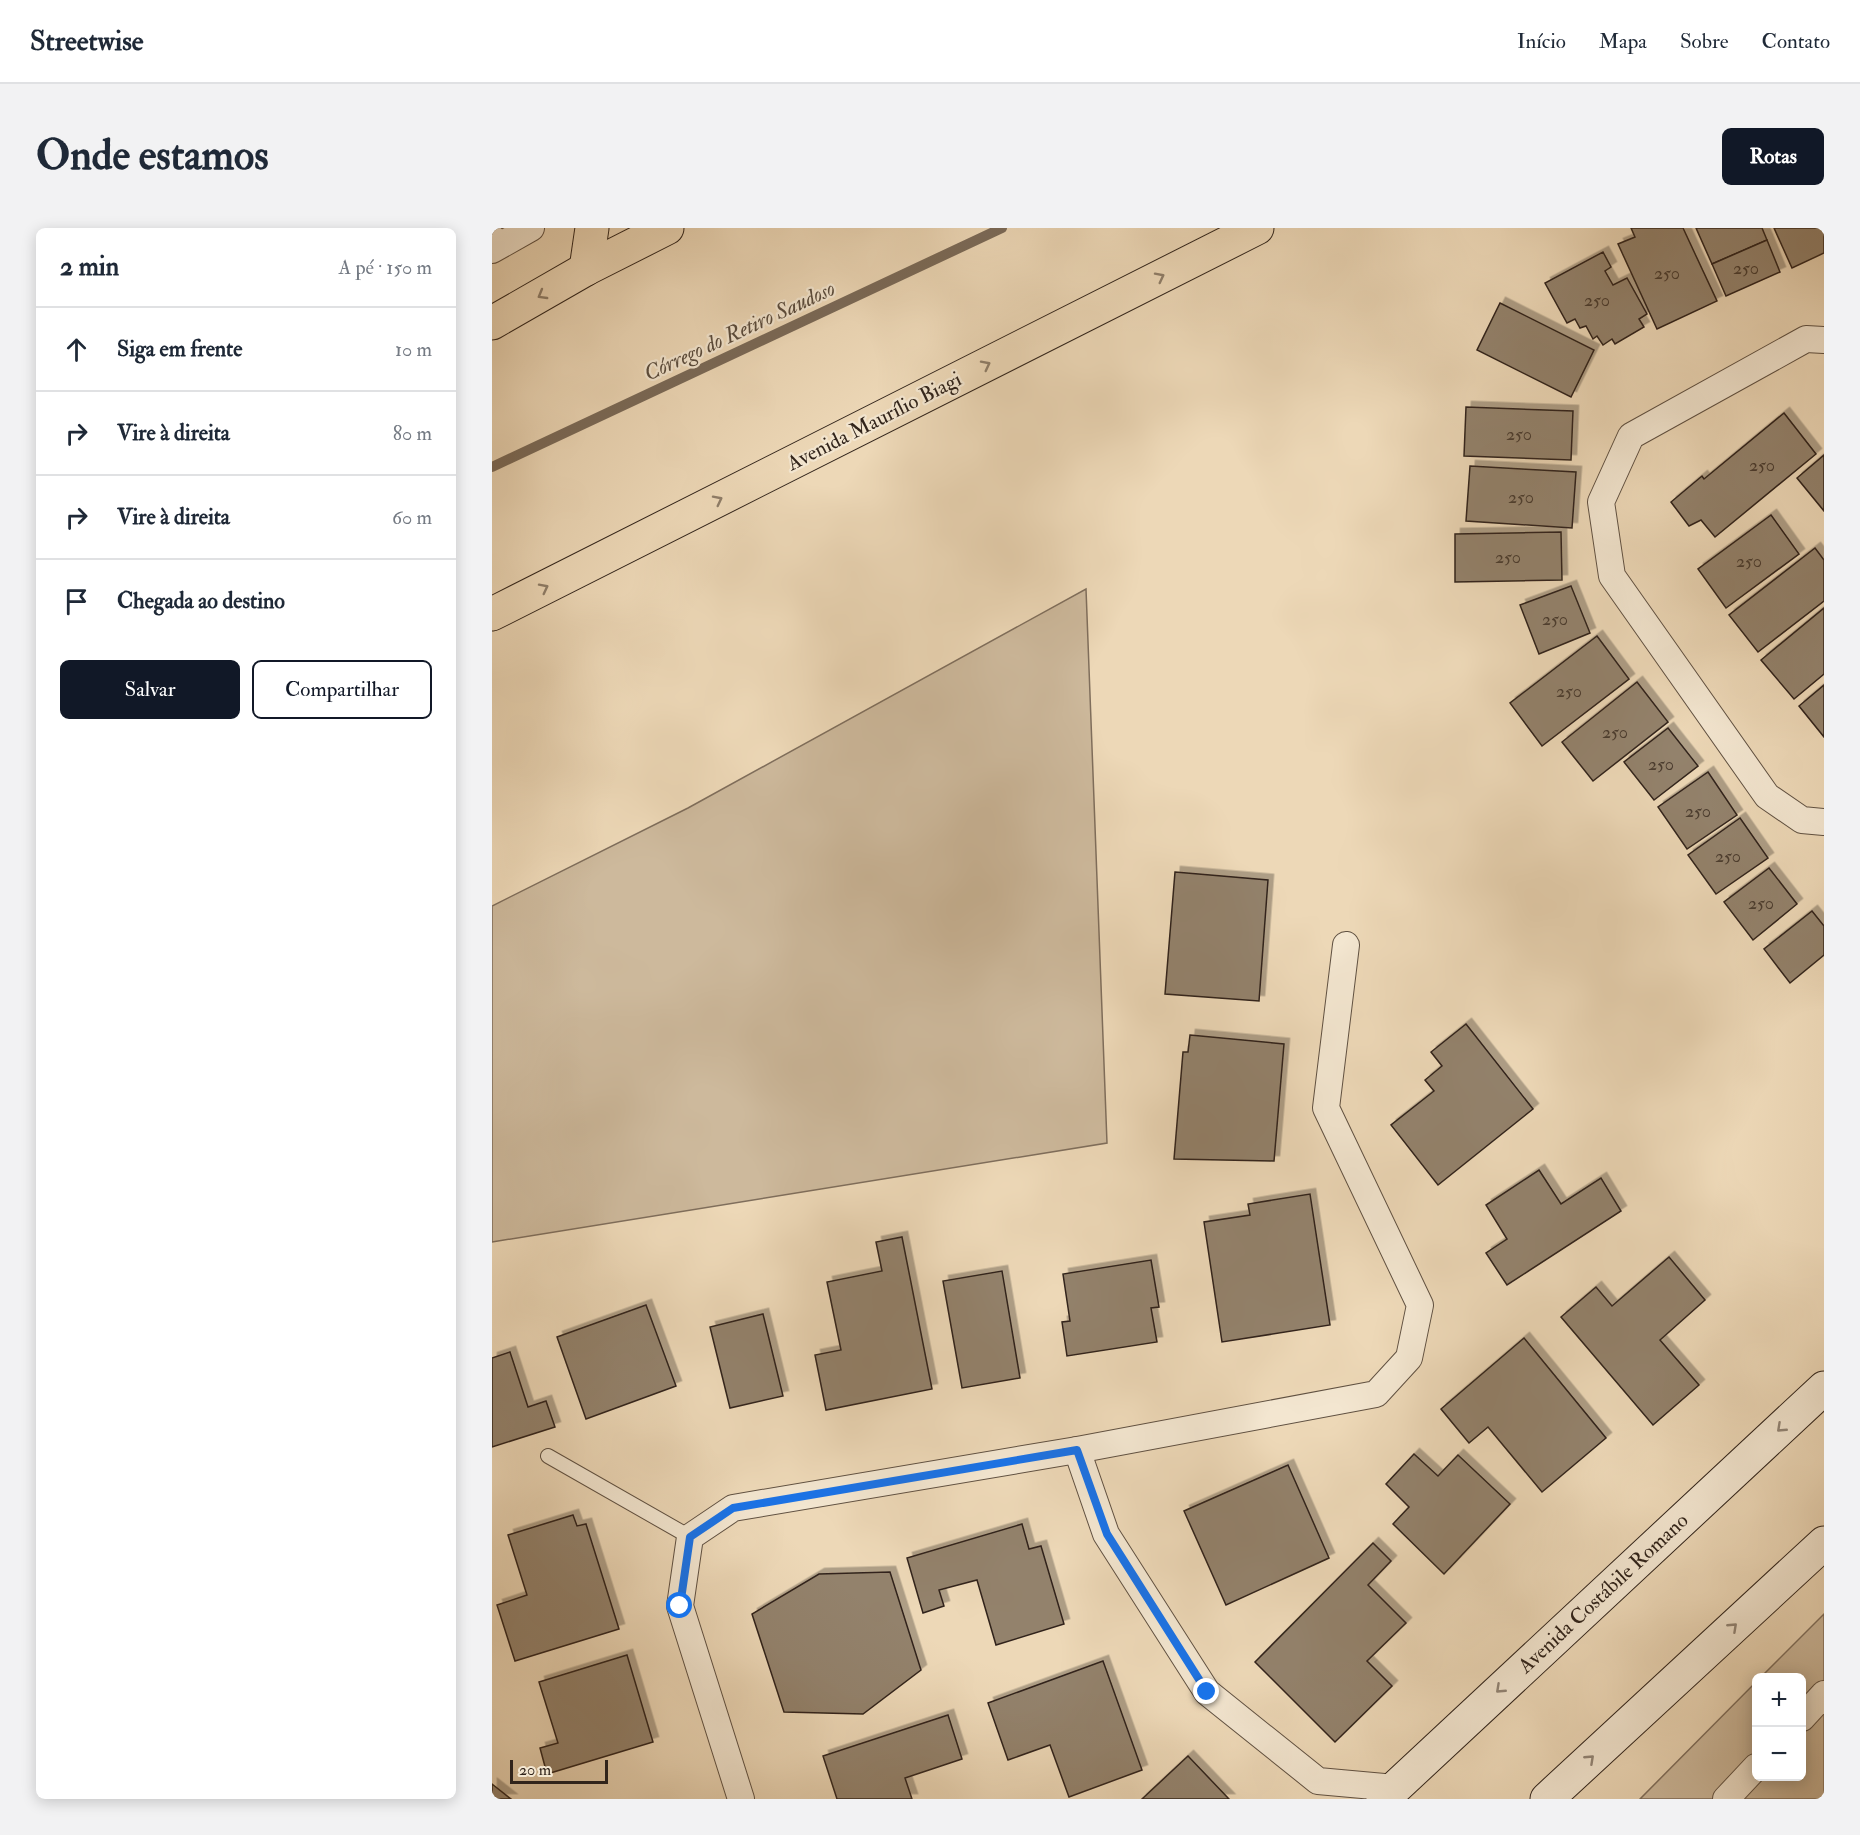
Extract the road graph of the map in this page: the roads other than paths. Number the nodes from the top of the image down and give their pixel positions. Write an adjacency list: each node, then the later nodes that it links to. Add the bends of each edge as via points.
1 (531, 228): 5 (street)
2 (592, 228): 6 (main road)
3 (668, 228): 6 (main road)
4 (1257, 228): 9 (main road, Avenida Maurílio Biagi, one-way to 4)
5 (497, 241)
6 (586, 269): 7 (main road, one-way to 7)
7 (492, 323)
8 (1824, 340): 10 (street, via 1806,339 1631,436 1601,502 1612,576 1767,796 1802,820)
9 (492, 614)
10 (1824, 822)
11 (1346, 945): 13 (street, via 1326,1108 1420,1305 1409,1358 1376,1394)
12 (1824, 1388): 21 (main road, Avenida Costábile Romano, one-way to 21)
13 (1077, 1450): 15 (street, via 733,1508); 20 (street, via 1107,1534 1207,1692)
14 (548, 1456): 15 (lane)
15 (690, 1537): 22 (street, via 680,1606)
16 (1824, 1543): 23 (main road, one-way to 16)
17 (1824, 1694): 18 (street)
18 (1806, 1714)
19 (1752, 1771): 24 (street)
20 (1320, 1790): 21 (street)
21 (1389, 1793)
22 (741, 1799)
23 (1547, 1799)
24 (1726, 1799)

